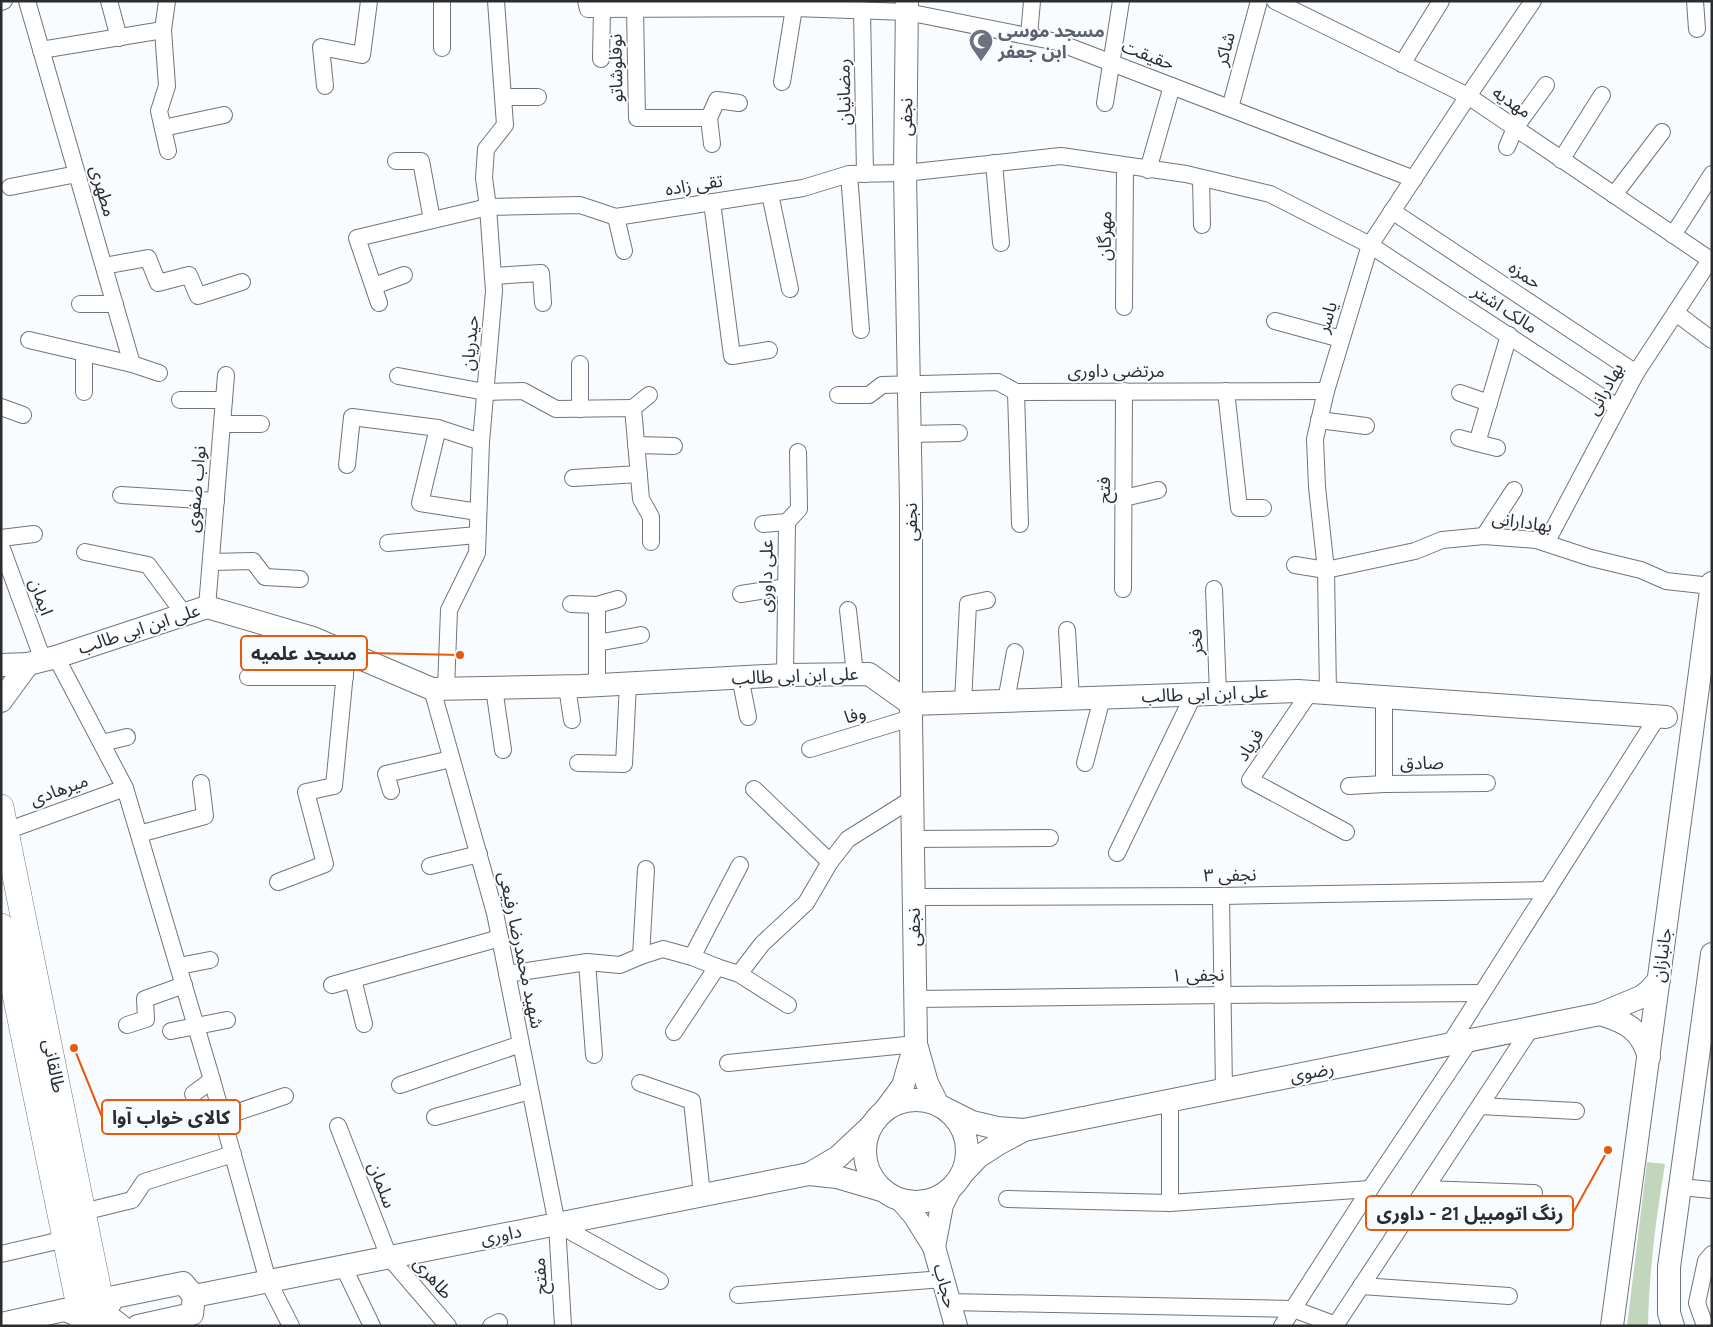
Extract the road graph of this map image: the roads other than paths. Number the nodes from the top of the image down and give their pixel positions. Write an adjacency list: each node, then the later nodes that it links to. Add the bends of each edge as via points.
1 (27, 1): 25 (street, مطهری)
2 (109, 1): 23 (street)
3 (167, 1): 21 (street)
4 (369, 1): 31 (street, via 362,55 321,47)
5 (442, 1): 24 (street)
6 (496, 1): 36 (street, حیدریان)
7 (1032, 1): 22 (street)
8 (1121, 1): 27 (street)
9 (1259, 1): 39 (street, شاکر)
10 (1275, 1): 28 (street, مهدیه)
11 (1441, 1): 28 (street)
12 (1533, 1): 35 (street, یاسر)
13 (1695, 1): 20 (street)
14 (704, 5): 17 (street, حقیقت); 18 (street, حقیقت)
15 (907, 6): 19 (street, حقیقت); 22 (street, حقیقت); 53 (street, نجفی)
16 (592, 7): 18 (street, حقیقت); 26 (street)
17 (794, 8): 19 (street, حقیقت); 29 (street)
18 (635, 9): 41 (street, نوفلوشاتو, via 637,118)
19 (862, 10): 55 (street, رمضانیان)
20 (1697, 29)
21 (163, 30): 23 (street); 42 (street, via 167,86 159,111)
22 (1029, 36): 27 (street, حقیقت, via 1057,42)
23 (120, 38): 25 (street)
24 (442, 48)
25 (41, 50): 54 (street, مطهری)
26 (601, 59)
27 (1111, 63): 32 (street, حقیقت); 38 (street)
28 (1402, 64): 35 (street, مهدیه)
29 (782, 82)
30 (1546, 85): 43 (street)
31 (325, 86)
32 (1172, 86): 39 (street, حقیقت); 52 (street)
33 (1602, 95): 48 (street)
34 (538, 96): 36 (street)
35 (1468, 96): 43 (street, مهدیه); 58 (street, یاسر)
36 (503, 97): 63 (street, حیدریان, via 505,125 486,149 484,178)
37 (739, 103): 41 (street, via 717,100)
38 (1105, 104)
39 (1230, 108): 58 (street, حقیقت)
40 (224, 114): 42 (street)
41 (708, 118): 45 (street)
42 (163, 128): 47 (street)
43 (1515, 128): 46 (street); 48 (street, مهدیه)
44 (1662, 132): 61 (street)
45 (712, 144)
46 (1507, 147)
47 (168, 151)
48 (1561, 160): 61 (street, مهدیه)
49 (396, 161): 66 (street, via 421,161)
50 (994, 163): 51 (street, تقی زاده, via 1061,156); 53 (street, تقی زاده); 69 (street)
51 (1126, 166): 52 (street, تقی زاده); 83 (street, مهرگان)
52 (1148, 170): 57 (street, مالک اشتر)
53 (905, 173): 55 (street, تقی زاده); 99 (street, نجفی)
54 (77, 174): 59 (street); 73 (street, مطهری)
55 (857, 174): 60 (street, تقی زاده); 86 (street, رمضانیان)
56 (1712, 174): 68 (street)
57 (1201, 178): 67 (street); 70 (street, مالک اشتر, via 1270,194)
58 (1414, 179): 64 (street, یاسر)
59 (10, 187)
60 (770, 194): 62 (street, تقی زاده); 78 (street)
61 (1614, 195): 68 (street, مهدیه)
62 (712, 202): 65 (street, تقی زاده); 91 (street, via 732,356)
63 (488, 207): 65 (street, تقی زاده, via 580,205); 66 (street, تقی زاده); 75 (street, حیدریان)
64 (1392, 211): 70 (street, یاسر); 96 (street, حمزه)
65 (616, 217): 71 (street)
66 (432, 220): 77 (street, تقی زاده, via 357,238)
67 (1202, 225)
68 (1673, 235): 72 (street, مهدیه)
69 (1000, 244)
70 (1370, 245): 87 (street, مالک اشتر); 88 (street, یاسر)
71 (624, 251)
72 (1711, 261): 84 (street, بهادرانی)
73 (104, 266): 76 (street, via 148,258 158,283 189,275 198,296); 82 (street, مطهری)
74 (404, 275): 77 (street)
75 (493, 276): 80 (street, via 541,273); 104 (street, حیدریان)
76 (242, 282)
77 (374, 286): 79 (street)
78 (790, 289)
79 (379, 303)
80 (543, 303)
81 (80, 304): 82 (street)
82 (115, 304): 93 (street, مطهری)
83 (1124, 307)
84 (1676, 313): 90 (street); 96 (street, بهادرانی)
85 (1275, 321): 88 (street)
86 (861, 330)
87 (1508, 335): 111 (street); 112 (street, مالک اشتر)
88 (1342, 339): 102 (street, یاسر)
89 (29, 340): 92 (street)
90 (1712, 340)
91 (769, 350)
92 (84, 353): 93 (street); 103 (street)
93 (132, 364): 95 (street)
94 (580, 364): 115 (street)
95 (159, 373)
96 (1636, 373): 112 (street, بهادرانی)
97 (226, 375): 110 (street, نواب صفوی)
98 (398, 376): 104 (street)
99 (909, 384): 105 (street, مرتضی داوری, via 998,382); 108 (street, مرتضی داوری, via 882,385 869,395); 123 (street, نجفی)
100 (1124, 391): 101 (street, مرتضی داوری); 105 (street, مرتضی داوری); 137 (street, فتح)
101 (1226, 391): 102 (street, مرتضی داوری); 139 (street, via 1239,508)
102 (1326, 391): 117 (street, یاسر)
103 (84, 392)
104 (485, 392): 115 (street, via 522,391 556,409); 125 (street, حیدریان)
105 (1016, 392): 143 (street)
106 (1460, 393): 111 (street)
107 (649, 395): 114 (street)
108 (838, 395)
109 (180, 400): 110 (street)
110 (224, 400): 118 (street, نواب صفوی)
111 (1489, 403): 126 (street)
112 (1617, 406): 150 (street, بهادرانی)
113 (1, 407): 116 (street)
114 (633, 408): 115 (street); 127 (street)
115 (580, 409)
116 (23, 415)
117 (1320, 420): 120 (street); 155 (street, یاسر, via 1315,439)
118 (222, 424): 119 (street); 138 (street, نواب صفوی)
119 (261, 424)
120 (1366, 426)
121 (438, 428): 125 (street); 131 (street, via 352,417); 140 (street, via 420,503)
122 (959, 433): 123 (street)
123 (910, 434): 196 (street, نجفی)
124 (1459, 438): 126 (street)
125 (481, 442): 140 (street, حیدریان)
126 (1477, 443): 129 (street)
127 (636, 445): 128 (street); 132 (street)
128 (674, 446)
129 (1497, 448)
130 (798, 452): 141 (street, علی داوری, via 799,509)
131 (347, 465)
132 (639, 474): 133 (street); 148 (street, via 641,499 651,517)
133 (573, 478)
134 (1158, 490): 137 (street)
135 (1514, 490): 146 (street)
136 (122, 495): 138 (street)
137 (1124, 498): 160 (street, فتح)
138 (216, 501): 153 (street, نواب صفوی)
139 (1263, 508)
140 (478, 512): 145 (street, حیدریان)
141 (787, 522): 142 (street); 158 (street, علی داوری)
142 (764, 524)
143 (1020, 524)
144 (34, 534): 147 (street)
145 (477, 535): 149 (street); 186 (street, حیدریان, via 477,553 449,610)
146 (1484, 536): 150 (street, بهادارانی); 155 (street, بهادارانی, via 1442,540 1415,551)
147 (1, 538)
148 (651, 542)
149 (388, 543)
150 (1546, 543): 157 (street, بهادارانی, via 1641,570 1666,581)
151 (1, 546): 174 (street, ایمان)
152 (85, 552): 168 (street, via 148,565)
153 (210, 562): 156 (street, via 253,561 265,577); 166 (street, نواب صفوی)
154 (1295, 565): 155 (street)
155 (1326, 570): 187 (street, یاسر)
156 (300, 579)
157 (1712, 585): 183 (street, جانبازان)
158 (786, 587): 161 (street); 177 (street, علی داوری)
159 (1214, 589): 189 (street, فخر)
160 (1123, 590)
161 (741, 594)
162 (618, 599): 165 (street)
163 (988, 600): 195 (street, via 968,604)
164 (571, 604): 165 (street)
165 (597, 605): 171 (street)
166 (207, 607): 168 (street, علی ابن ابی طالب); 172 (street, علی ابن ابی طالب, via 313,638)
167 (848, 610): 176 (street)
168 (184, 614): 174 (street, علی ابن ابی طالب)
169 (1067, 630): 190 (street)
170 (641, 635): 171 (street)
171 (597, 643): 182 (street)
172 (347, 652): 179 (street); 186 (street, علی ابن ابی طالب)
173 (1015, 652): 194 (street)
174 (42, 660): 175 (street, علی ابن ابی طالب); 193 (street); 201 (street, ایمان)
175 (1, 665)
176 (854, 674): 177 (street, علی ابن ابی طالب); 196 (street, علی ابن ابی طالب, via 869,674)
177 (785, 675): 180 (street, علی ابن ابی طالب)
178 (248, 677): 179 (street)
179 (345, 677): 227 (street, via 334,786 306,792 325,864)
180 (740, 678): 181 (street, علی ابن ابی طالب); 197 (street)
181 (628, 684): 182 (street, علی ابن ابی طالب); 206 (street, via 624,764)
182 (597, 685): 184 (street, علی ابن ابی طالب)
183 (1698, 686): 198 (street); 204 (street, جانبازان)
184 (567, 687): 185 (street, علی ابن ابی طالب); 199 (street)
185 (494, 688): 186 (street, علی ابن ابی طالب); 202 (street)
186 (439, 689): 205 (street, شهید محمدرضا رفیعی)
187 (1319, 693): 189 (street, علی ابن ابی طالب); 192 (street, علی ابن ابی طالب); 217 (street, فریاد, via 1250,780)
188 (1194, 694): 189 (street, علی ابن ابی طالب); 191 (street, علی ابن ابی طالب); 221 (street)
189 (1218, 694)
190 (1071, 698): 191 (street, علی ابن ابی طالب); 194 (street, علی ابن ابی طالب)
191 (1102, 698): 207 (street)
192 (1384, 698): 198 (street, علی ابن ابی طالب); 210 (street, صادق)
193 (1, 701)
194 (1006, 701): 195 (street, علی ابن ابی طالب)
195 (963, 702): 196 (street, علی ابن ابی طالب)
196 (911, 711): 203 (street, وفا); 215 (street, نجفی)
197 (748, 716)
198 (1662, 716): 204 (street); 228 (street)
199 (572, 720)
200 (127, 737): 201 (street)
201 (102, 743): 212 (street, ایمان)
202 (503, 750)
203 (810, 750)
204 (1690, 751): 243 (street, جانبازان)
205 (452, 759): 214 (street, via 386,774); 222 (street, شهید محمدرضا رفیعی)
206 (578, 763)
207 (1085, 763)
208 (201, 783): 218 (street, via 205,816)
209 (1487, 783): 210 (street, صادق)
210 (1384, 784): 211 (street)
211 (1350, 786)
212 (125, 788): 216 (street, میرهادی); 218 (street, ایمان)
213 (754, 789): 223 (street)
214 (391, 791)
215 (912, 799): 220 (street, نجفی); 223 (street, via 848,839)
216 (4, 819): 294 (main road, طالقانی)
217 (1346, 832)
218 (139, 834): 238 (street, ایمان)
219 (1050, 838): 220 (street)
220 (912, 839): 230 (street, نجفی)
221 (1117, 853)
222 (479, 854): 225 (street); 232 (street, شهید محمدرضا رفیعی)
223 (830, 862): 241 (street, via 806,902 762,944)
224 (740, 865): 235 (street)
225 (430, 866)
226 (646, 869): 234 (street)
227 (278, 882)
228 (1548, 890): 229 (street, نجفی ۳); 246 (street)
229 (1221, 896): 230 (street, نجفی ۳); 247 (street)
230 (913, 897): 248 (street, نجفی)
231 (1, 926): 296 (main road, طالقانی)
232 (500, 938): 240 (street, شهید محمدرضا رفیعی); 242 (street)
233 (1712, 954): 284 (street)
234 (641, 956): 235 (street, via 663,949); 237 (street, via 620,965)
235 (692, 957): 239 (street)
236 (210, 960): 238 (street)
237 (588, 962): 240 (street); 261 (street)
238 (179, 966): 244 (street, ایمان)
239 (716, 967): 241 (street); 257 (street)
240 (507, 974): 259 (street, شهید محمدرضا رفیعی)
241 (739, 974): 249 (street)
242 (353, 979): 245 (street); 252 (street)
243 (1659, 980): 250 (street, رضوی, via 1641,997); 262 (street, جانبازان)
244 (184, 985): 253 (street, via 145,999 146,1019); 254 (street, ایمان)
245 (332, 985)
246 (1482, 993): 247 (street, نجفی ۱); 258 (street)
247 (1223, 995): 248 (street, نجفی ۱); 267 (street)
248 (915, 999): 260 (street, نجفی)
249 (788, 1005)
250 (1600, 1014): 255 (street, رضوی); 262 (street, via 1620,1020 1636,1031)
251 (227, 1020): 254 (street)
252 (364, 1024)
253 (127, 1025)
254 (196, 1026): 256 (street); 264 (street, ایمان)
255 (1531, 1028): 258 (street, رضوی); 273 (street)
256 (171, 1032)
257 (674, 1032)
258 (1460, 1042): 267 (street, رضوی); 285 (street)
259 (521, 1044): 266 (street); 268 (street, شهید محمدرضا رفیعی)
260 (916, 1044): 263 (street); 272 (street, via 927,1083); 274 (street, via 903,1086)
261 (594, 1055)
262 (1649, 1057): 321 (street, جانبازان)
263 (728, 1063)
264 (212, 1080): 269 (street); 276 (street, ایمان)
265 (640, 1083): 290 (street, via 692,1101)
266 (400, 1085)
267 (1224, 1090): 271 (street, رضوی)
268 (530, 1091): 277 (street); 295 (street, شهید محمدرضا رفیعی)
269 (193, 1094)
270 (286, 1096): 276 (street)
271 (1170, 1101): 280 (street, رضوی); 293 (street)
272 (941, 1106): 274 (street, via 929,1101 911,1100); 280 (street, via 972,1122); 283 (street, via 957,1120 965,1135 968,1152 965,1168)
273 (1480, 1106): 275 (street); 286 (street)
274 (886, 1109): 279 (street)
275 (1576, 1111)
276 (223, 1117): 281 (street, ایمان)
277 (435, 1117)
278 (338, 1126): 300 (street, سلمان)
279 (870, 1127): 282 (street, via 838,1157); 287 (street, via 864,1142 864,1160 870,1176)
280 (1024, 1130): 283 (street, via 978,1157)
281 (233, 1154): 294 (street, via 144,1182 132,1200); 303 (street, ایمان)
282 (809, 1174): 287 (street, via 837,1177); 290 (street, داوری)
283 (955, 1183): 291 (street, via 944,1195 929,1202); 297 (street, via 942,1205)
284 (1680, 1187): 288 (street); 322 (street, via 1669,1267 1669,1313)
285 (1370, 1189): 293 (street); 310 (street)
286 (1425, 1189): 289 (street); 305 (street)
287 (881, 1190): 291 (street)
288 (1712, 1190)
289 (1534, 1193)
290 (702, 1195): 295 (street, داوری)
291 (901, 1200): 297 (street)
292 (1007, 1200): 293 (street)
293 (1170, 1202)
294 (83, 1212): 311 (main road, طالقانی)
295 (557, 1224): 300 (street, داوری); 304 (street); 312 (street, مفتح)
296 (66, 1239): 298 (street); 311 (main road, طالقانی)
297 (934, 1247): 302 (street, حجاب)
298 (1, 1254)
299 (1712, 1254): 323 (street, via 1706,1261 1697,1303)
300 (389, 1257): 301 (street, داوری); 317 (street, طاهری)
301 (343, 1266): 303 (street, داوری); 316 (street)
302 (943, 1279): 306 (street); 309 (street, حجاب)
303 (268, 1281): 307 (street, داوری); 315 (street, ایمان)
304 (660, 1281)
305 (1361, 1286): 308 (street); 320 (street)
306 (738, 1295)
307 (194, 1296): 311 (street, via 183,1283 114,1297); 314 (street, via 192,1314)
308 (1509, 1296)
309 (949, 1302): 310 (street); 318 (street, حجاب)
310 (1293, 1309): 319 (street); 320 (street)
311 (95, 1322): 313 (street, via 64,1310)
312 (567, 1323)
313 (1, 1324)
314 (138, 1326)
315 (290, 1326)
316 (372, 1326)
317 (448, 1326)
318 (956, 1326)
319 (1282, 1326)
320 (1336, 1326)
321 (1612, 1326)
322 (1673, 1326)
323 (1705, 1326)

